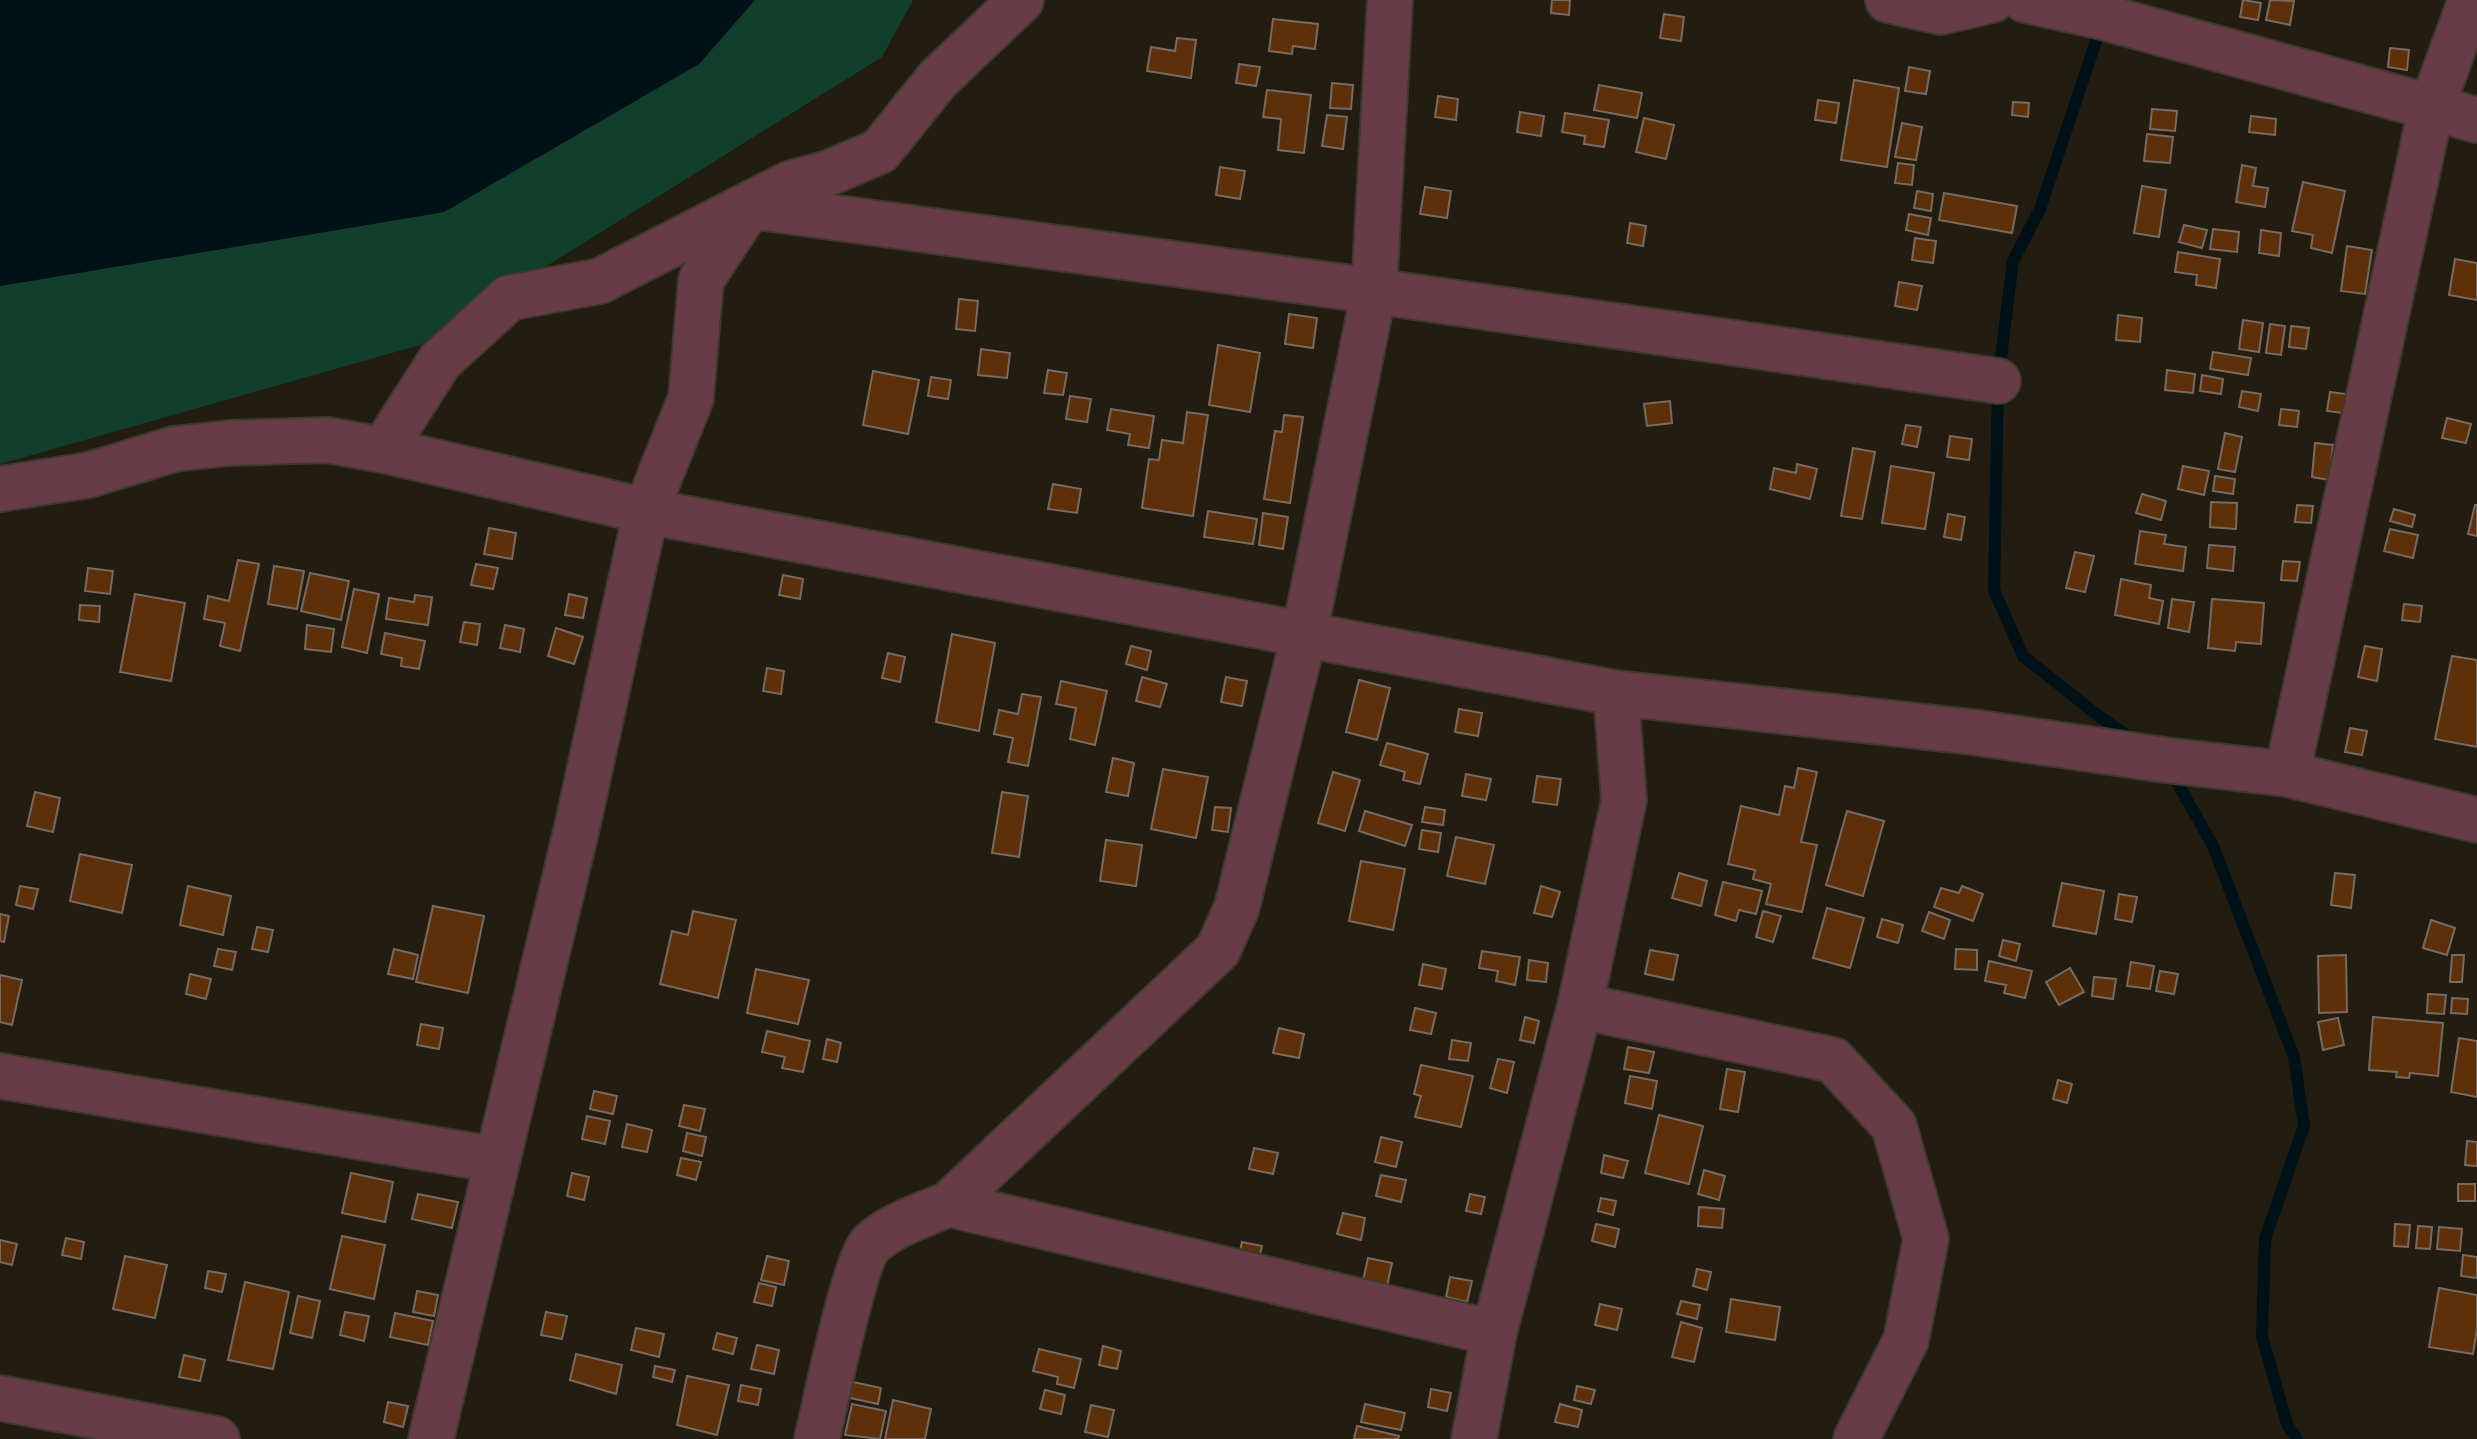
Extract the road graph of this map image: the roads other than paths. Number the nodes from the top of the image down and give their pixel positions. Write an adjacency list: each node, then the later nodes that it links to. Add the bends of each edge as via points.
1 (1021, 0): 9 (street, via 937,80 880,151 789,184)
2 (1390, 0): 10 (street)
3 (1888, 0): 4 (street, via 1941,12)
4 (1992, 0)
5 (2025, 0): 7 (street)
6 (2471, 0): 7 (street)
7 (2431, 109): 8 (street); 17 (street)
8 (2477, 120)
9 (750, 206): 10 (street); 12 (street, via 600,281 509,298 440,361); 14 (street, via 701,280 691,398)
10 (1374, 291): 11 (street); 15 (street)
11 (1998, 381)
12 (383, 450): 13 (street, via 327,440 229,443 174,449 89,475); 14 (street)
13 (0, 489)
14 (646, 511): 15 (street); 21 (street)
15 (1304, 635): 16 (street); 22 (street, via 1237,907 1218,950)
16 (1616, 693): 17 (street); 19 (street, via 1624,800)
17 (2287, 774): 18 (street)
18 (2477, 820)
19 (1580, 1006): 23 (street); 29 (street, via 1833,1060 1894,1126 1926,1239 1906,1340)
20 (0, 1076): 21 (street)
21 (497, 1160): 26 (street)
22 (949, 1204): 23 (street); 27 (street, via 893,1228 869,1245 857,1272)
23 (1494, 1333): 28 (street)
24 (0, 1398): 25 (street)
25 (217, 1439)
26 (431, 1439)
27 (817, 1439)
28 (1474, 1439)
29 (1856, 1439)

